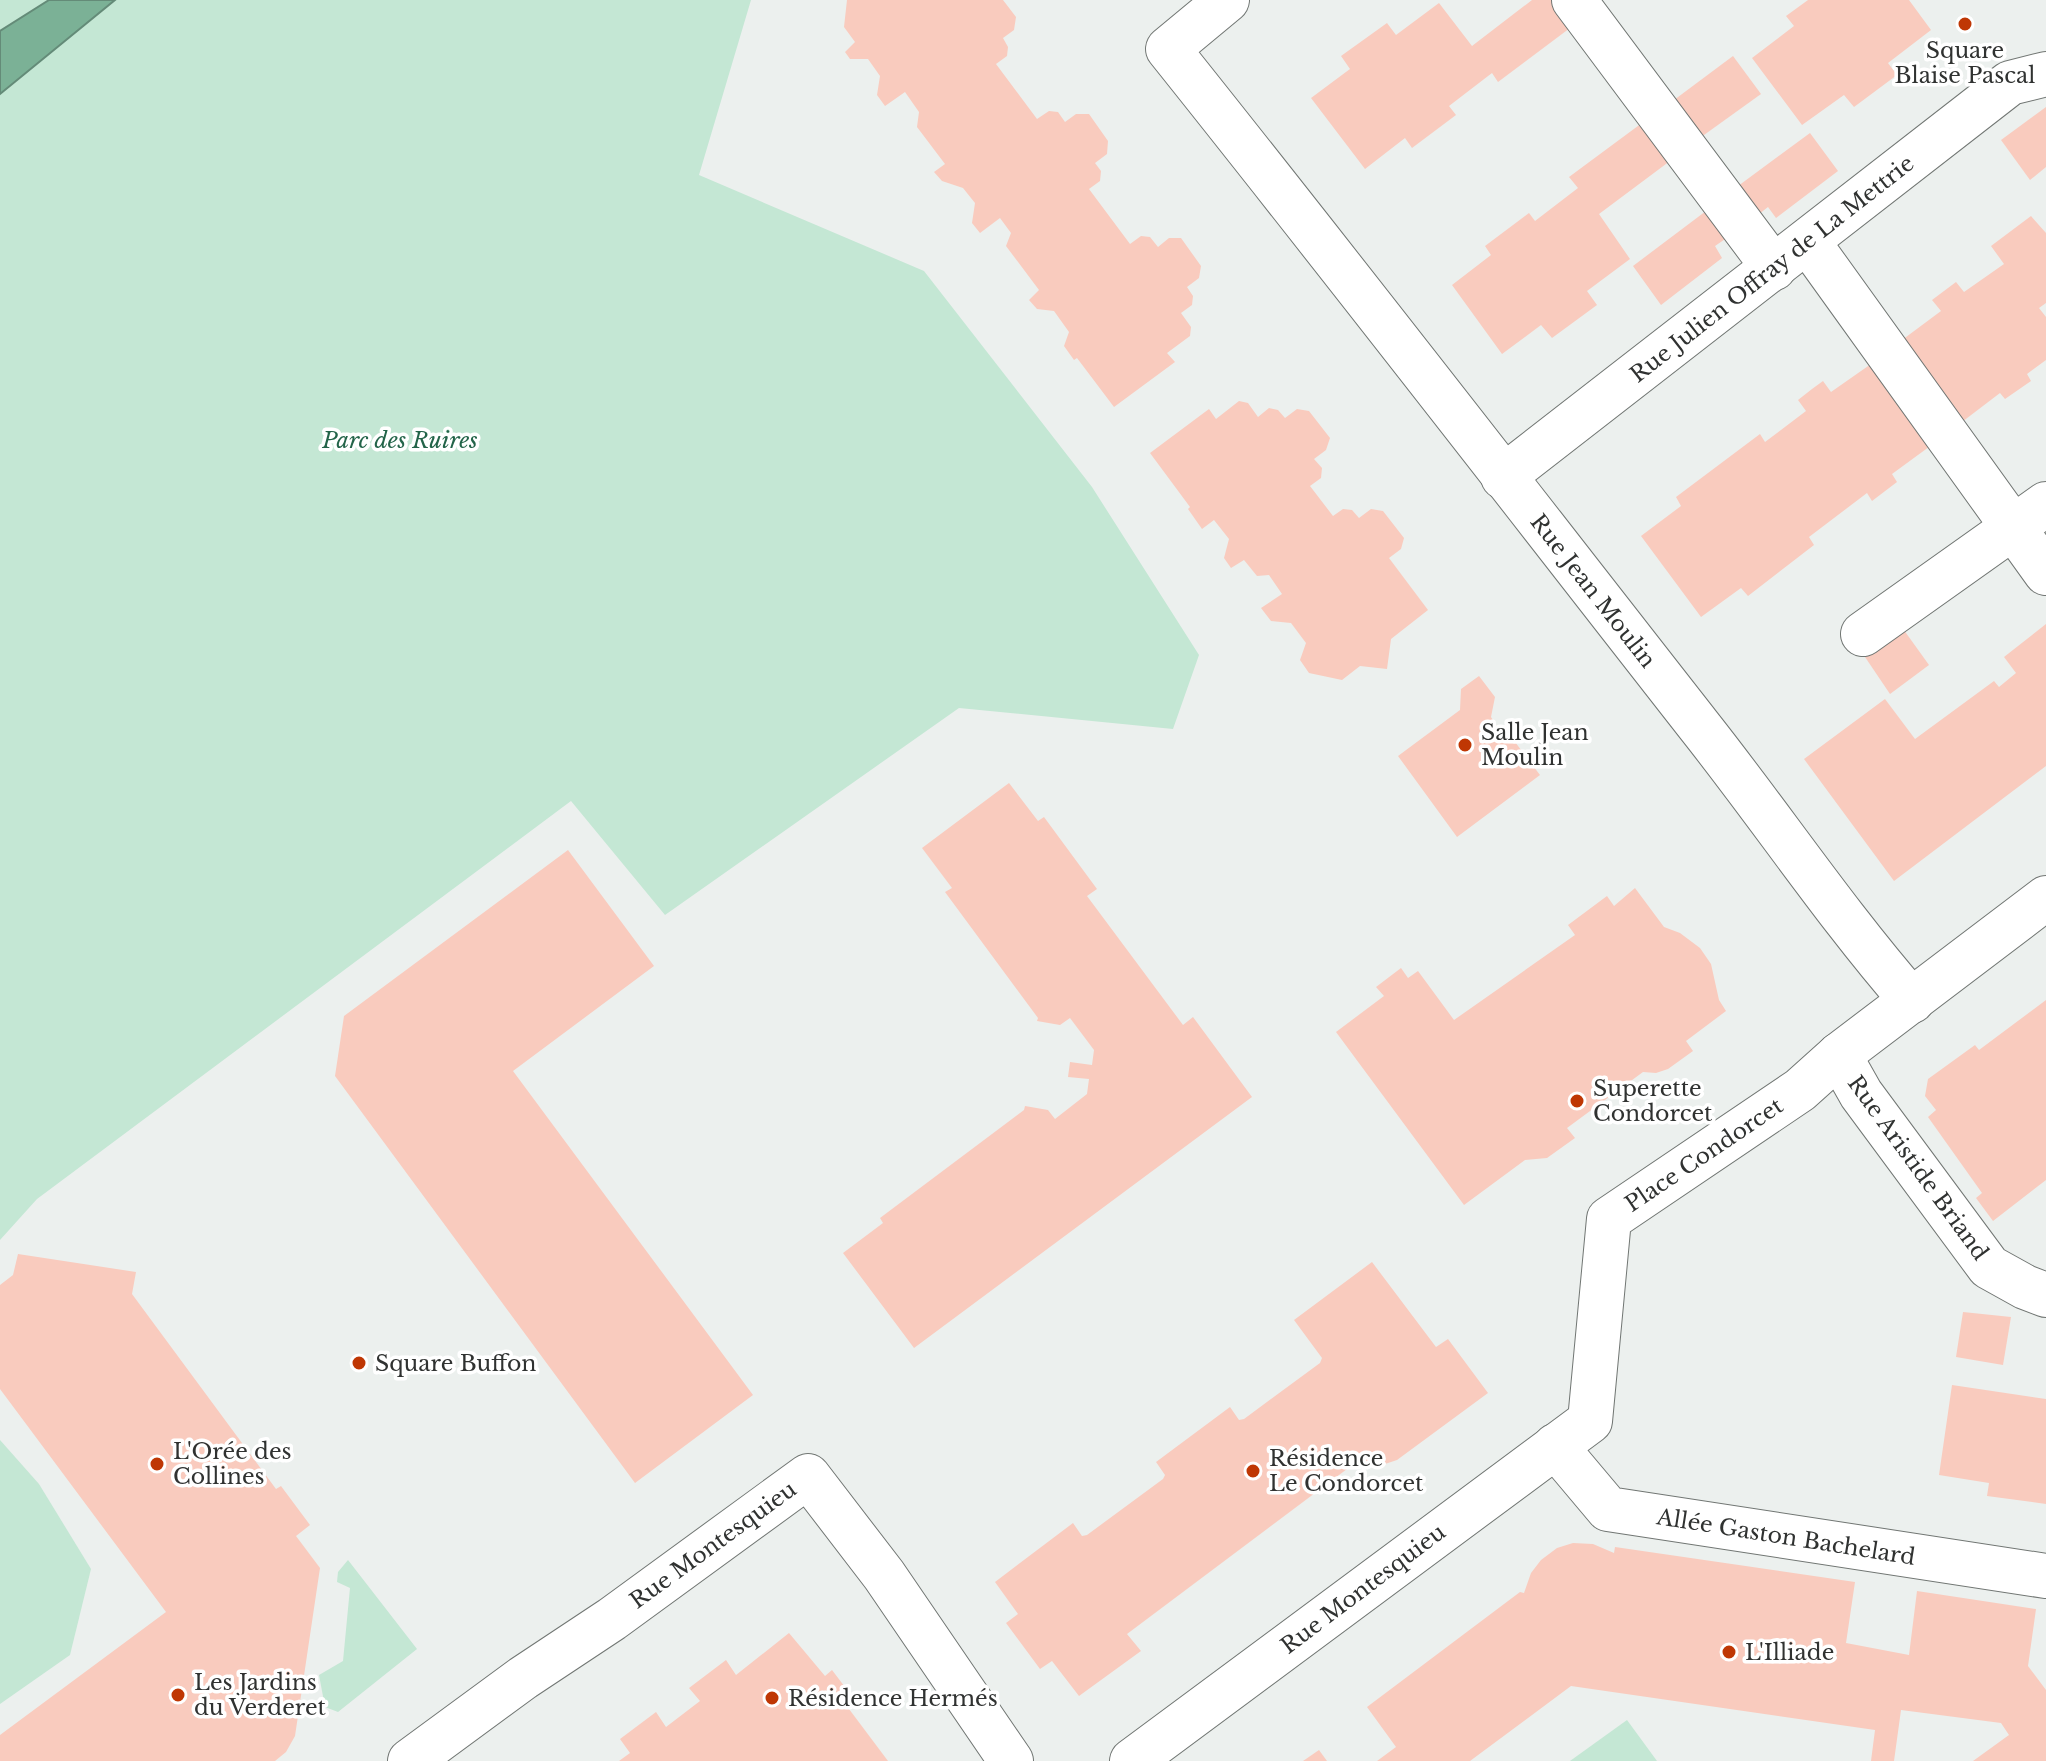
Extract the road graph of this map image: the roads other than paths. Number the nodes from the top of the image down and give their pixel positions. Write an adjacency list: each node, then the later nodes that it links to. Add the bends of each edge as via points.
1 (1227, 0): 6 (street, Rue Jean Moulin, via 1168,49)
2 (1574, 0): 5 (street)
3 (2046, 74): 4 (street, Rue Julien Offray de La Mettrie, via 2010,83)
4 (1808, 242): 5 (street, Rue Julien Offray de La Mettrie); 8 (street)
5 (1774, 268): 6 (street, Rue Julien Offray de La Mettrie)
6 (1503, 477): 11 (street, Rue Jean Moulin)
7 (2046, 504): 9 (street)
8 (2046, 573)
9 (1863, 634)
10 (2046, 898): 11 (street)
11 (1912, 1001): 12 (street)
12 (1839, 1055): 13 (street, Rue Aristide Briand, via 1861,1094 1989,1267); 14 (street, Place Condorcet, via 1800,1090 1609,1219 1590,1421)
13 (2046, 1295)
14 (1555, 1446): 15 (street, Allée Gaston Bachelard, via 1608,1509); 18 (street, Rue Montesquieu)
15 (2046, 1576)
16 (410, 1761): 17 (street, Rue Montesquieu, via 808,1476 884,1575)
17 (1011, 1761)
18 (1132, 1761)

